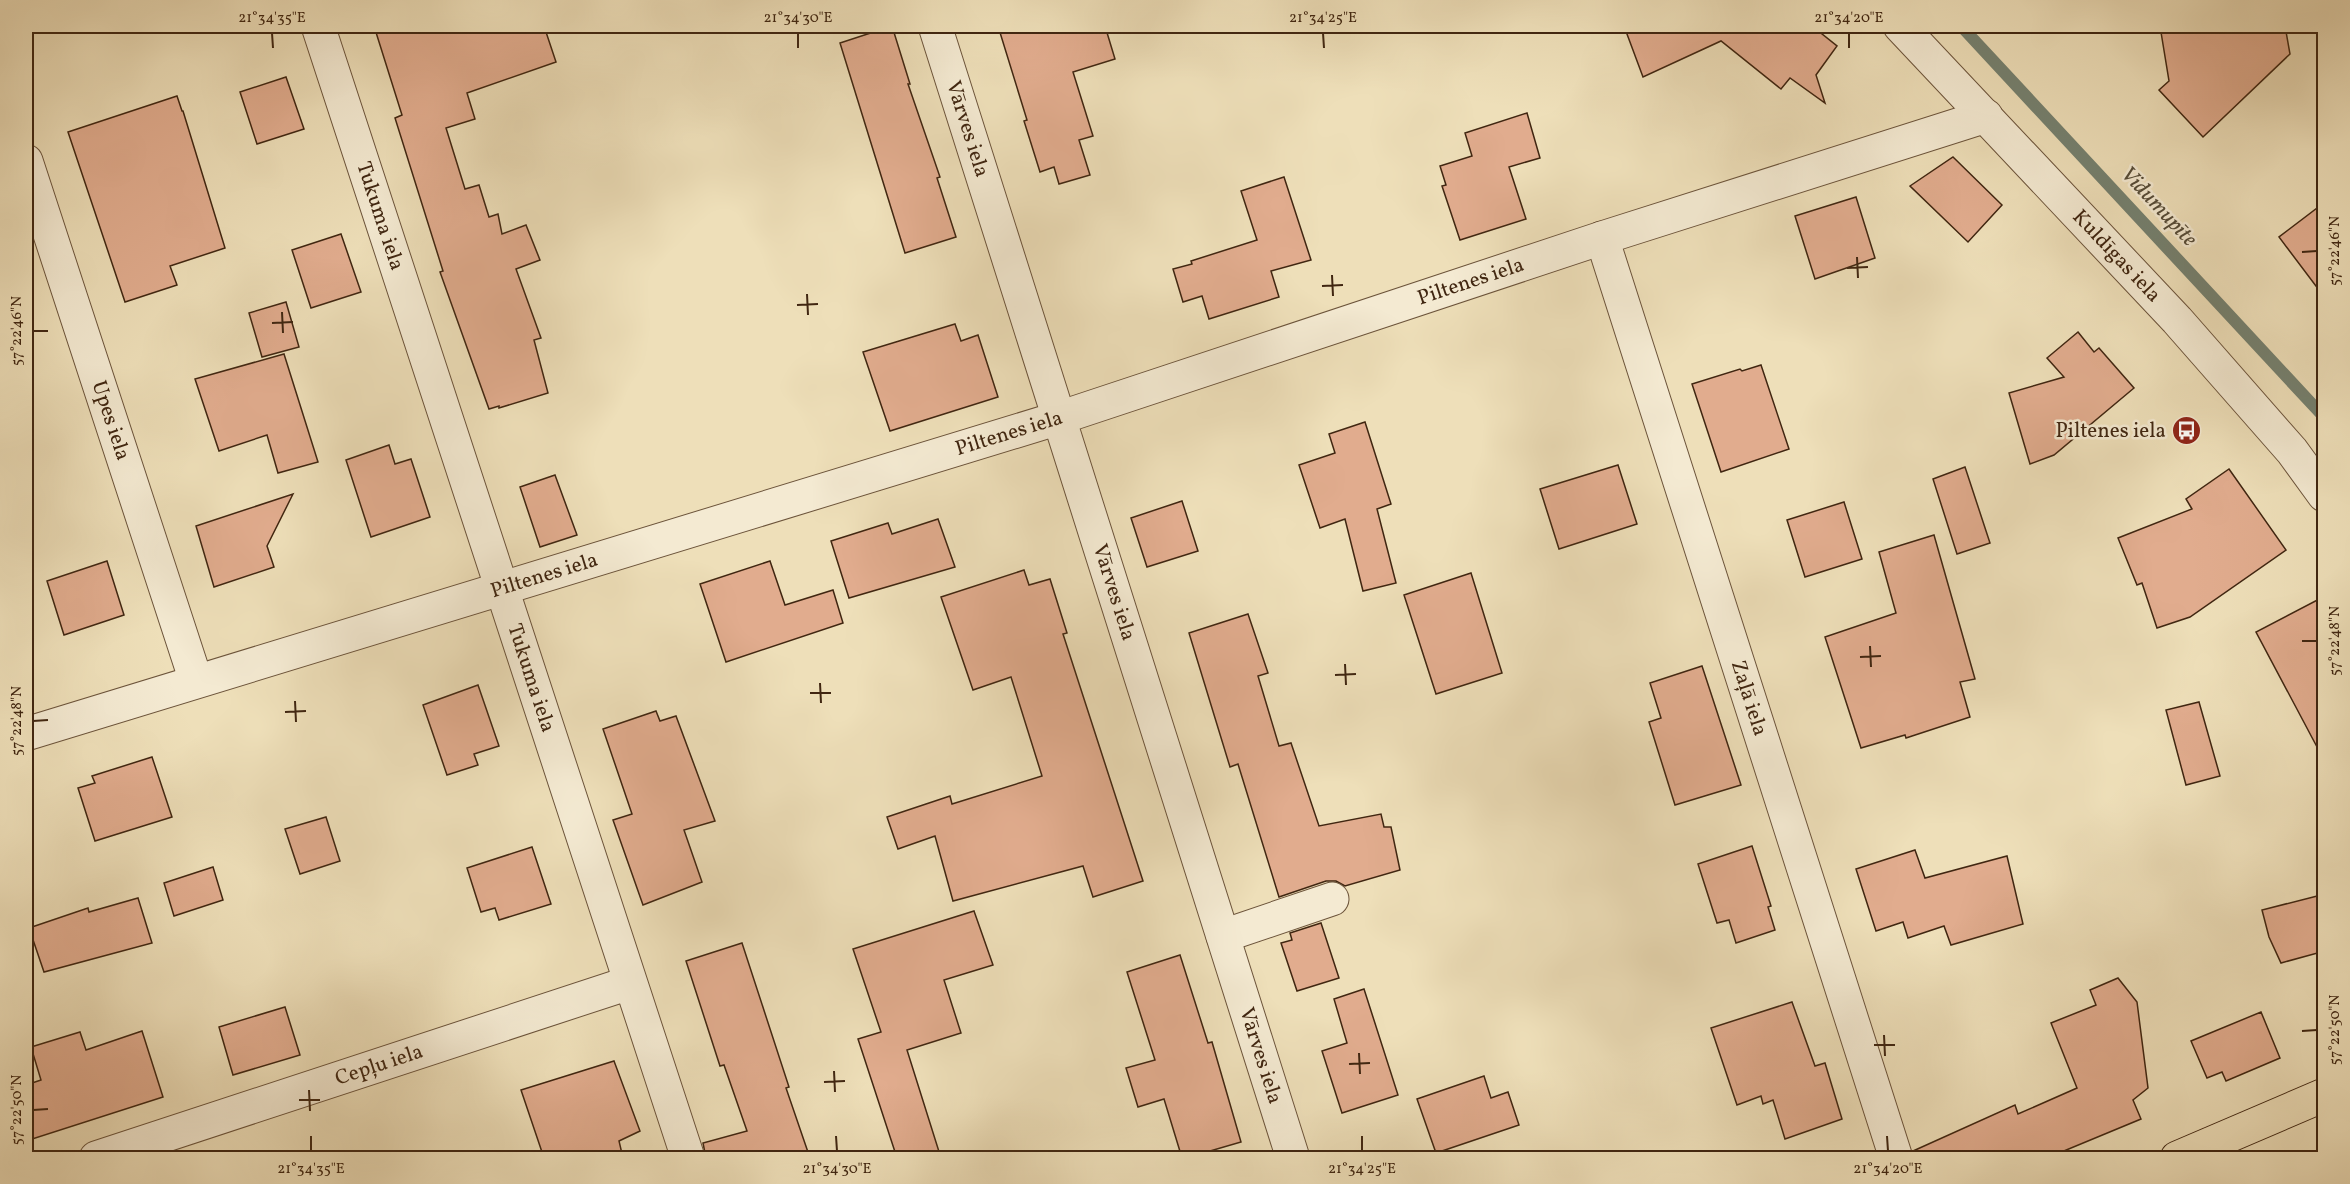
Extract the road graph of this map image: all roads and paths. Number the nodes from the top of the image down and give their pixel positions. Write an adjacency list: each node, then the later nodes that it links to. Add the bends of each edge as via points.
1 (318, 26): 9 (street, Tukuma iela)
2 (935, 26): 7 (street, Vārves iela)
3 (1900, 26): 4 (street, Kuldīgas iela)
4 (1986, 116): 6 (street, Piltenes iela); 8 (street, Kuldīgas iela, via 2177,320 2292,451)
5 (26, 161): 10 (street, Upes iela)
6 (1602, 238): 7 (street, Piltenes iela); 19 (street, Zaļā iela)
7 (1059, 418): 9 (street, Piltenes iela); 13 (street, Vārves iela)
8 (2325, 495)
9 (500, 589): 10 (street, Piltenes iela); 14 (street, Tukuma iela)
10 (195, 681): 11 (street, Piltenes iela)
11 (26, 734)
12 (1332, 899): 13 (street)
13 (1223, 936): 18 (street, Vārves iela)
14 (629, 983): 16 (street, Cepļu iela); 17 (street, Tukuma iela)
15 (2325, 1095): 20 (main road)
16 (96, 1158)
17 (688, 1158)
18 (1293, 1158)
19 (1896, 1158)
20 (2177, 1158)

